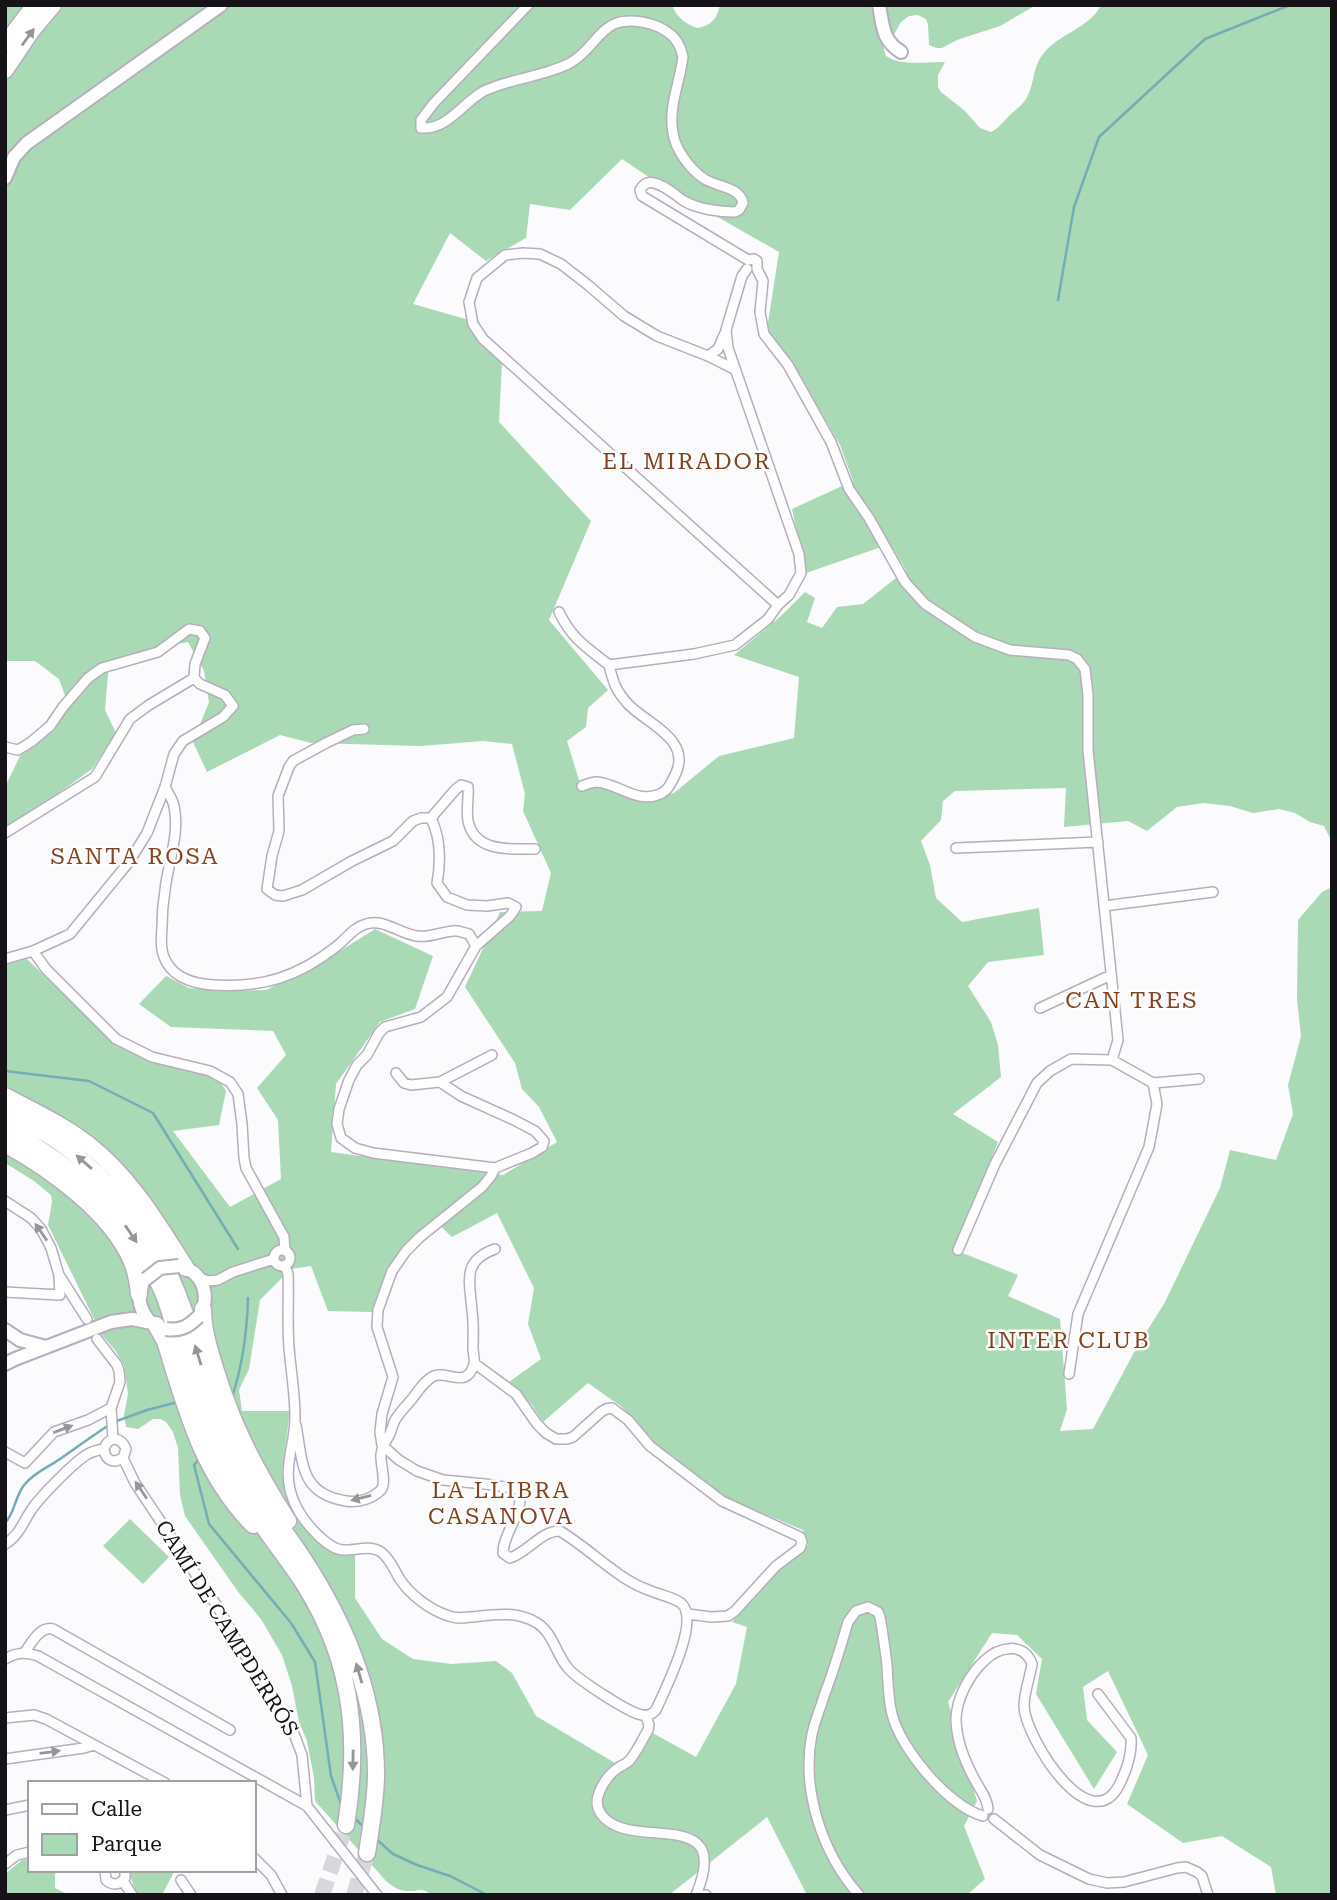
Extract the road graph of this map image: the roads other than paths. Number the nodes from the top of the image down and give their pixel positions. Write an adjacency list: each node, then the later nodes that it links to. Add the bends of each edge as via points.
1 (35, 5): 6 (highway)
2 (53, 5): 8 (highway, one-way to 2)
3 (221, 5): 9 (street, via 27,144 14,157)
4 (528, 5): 10 (street, via 434,103 421,120 421,128 442,124 486,90 569,64 614,24 659,28 671,34 682,50 672,124 676,144 701,178 736,191 743,203 732,212 701,207 652,183 645,184 640,193)
5 (879, 5): 7 (street, via 885,35)
6 (5, 44)
7 (901, 52)
8 (5, 70)
9 (5, 178)
10 (751, 266): 11 (street, via 743,276); 24 (street, via 763,281 760,312 764,334 795,376 831,442 849,489 905,582 925,604 975,637 1010,650 1069,655 1083,665 1088,678 1088,750)
11 (726, 330): 12 (street, via 718,349); 13 (street)
12 (708, 356): 13 (street); 14 (street, via 657,337 561,264 540,254 505,255 477,278 469,302 473,324 483,339)
13 (734, 369): 14 (street, via 799,554 801,573)
14 (778, 605): 16 (street, via 736,645)
15 (559, 612): 16 (street, via 568,631)
16 (609, 665): 20 (street, via 615,687 629,705 671,738 680,763 671,785 649,797 605,783)
17 (194, 678): 19 (street, via 205,638 200,631 189,629 158,652 102,668 63,706 51,726 18,750); 21 (street, via 226,695 233,706 183,741 174,754); 23 (street, via 130,719 95,777)
18 (364, 729): 22 (street, via 353,730 289,767 278,796 279,831 268,889 283,896 302,890 393,841 413,821)
19 (5, 747)
20 (582, 786)
21 (165, 787): 29 (street, via 174,805 175,844 165,889 161,950 168,965 190,981 224,986 285,978 369,922 419,937 454,930 468,934); 30 (street, via 147,833 129,862 70,934)
22 (431, 818): 26 (street, via 455,790 461,785 468,787 469,825 477,837 500,849); 29 (street, via 439,843 438,883 447,897 467,905 508,903 516,907)
23 (5, 833)
24 (1098, 842): 25 (street); 28 (street)
25 (957, 848)
26 (535, 849)
27 (1213, 892): 28 (street)
28 (1104, 906): 32 (street)
29 (476, 946): 44 (street, via 447,998 421,1017 379,1033 349,1080 337,1124 341,1138 355,1148)
30 (33, 951): 31 (street); 48 (street, via 46,970 116,1039 161,1059 210,1071 235,1087 247,1168 284,1237)
31 (5, 959)
32 (1111, 975): 33 (street); 35 (street, via 1118,1041)
33 (1040, 1008)
34 (492, 1055): 38 (street)
35 (1112, 1060): 39 (street); 47 (street, via 1071,1059 1037,1083)
36 (396, 1073): 38 (street, via 411,1085)
37 (1199, 1079): 39 (street)
38 (440, 1082): 44 (street, via 535,1131 544,1141 532,1153)
39 (1153, 1083): 65 (street, via 1157,1104 1149,1147 1078,1314)
40 (5, 1096): 51 (highway, via 80,1139 116,1170)
41 (5, 1112): 75 (highway, one-way to 41, via 245,1475 218,1419 176,1290 132,1210 79,1158)
42 (5, 1128): 74 (highway, one-way to 74, via 80,1177 129,1230 161,1287 205,1424 224,1466)
43 (5, 1144): 54 (highway, via 45,1168 107,1224)
44 (495, 1168): 69 (street, via 482,1187 406,1251 392,1271 377,1327 393,1377 382,1414)
45 (5, 1201): 52 (street, one-way to 45, via 41,1230)
46 (495, 1249): 63 (street, via 478,1258 469,1273)
47 (958, 1250)
48 (285, 1251): 49 (street); 50 (street, via 290,1258)
49 (274, 1259): 50 (street); 53 (street)
50 (285, 1265): 67 (street)
51 (188, 1270): 53 (street, via 203,1280); 54 (street, bridge, via 166,1266); 56 (street)
52 (59, 1275): 55 (street, via 60,1295); 57 (street)
53 (224, 1277): 56 (street)
54 (143, 1287): 58 (street, via 128,1311); 59 (street, via 141,1310)
55 (5, 1292)
56 (202, 1307): 59 (street, bridge, via 190,1324 180,1329); 75 (highway, via 206,1335 240,1436 309,1555)
57 (87, 1319)
58 (111, 1322): 59 (street, via 132,1319); 62 (street)
59 (158, 1326): 74 (highway, via 217,1481)
60 (5, 1330): 62 (street, via 20,1340)
61 (97, 1339): 66 (street, via 119,1371)
62 (47, 1347): 64 (street)
63 (474, 1363): 69 (street, via 462,1378 431,1378 396,1418); 76 (street, via 516,1394 551,1436 570,1438 612,1408 628,1419 650,1446 722,1501 800,1537 800,1548 765,1577 735,1611 724,1617)
64 (5, 1364)
65 (1069, 1374)
66 (111, 1410): 68 (street); 71 (street, one-way to 66, via 25,1463 54,1432)
67 (295, 1420): 69 (street, one-way to 67, via 382,1489 362,1501 329,1497 307,1478); 80 (street, via 289,1486 296,1507 326,1542 341,1550 378,1550 408,1590 446,1615 499,1614 534,1621 543,1627 568,1669 632,1712)
68 (113, 1435): 70 (street); 72 (street, via 124,1443)
69 (382, 1445): 76 (street, via 407,1466 431,1477 518,1489 521,1501 504,1540 505,1556 519,1555 551,1532 560,1531 627,1579 678,1601)
70 (104, 1449): 72 (street, via 108,1459); 73 (street, via 79,1460)
71 (5, 1452)
72 (123, 1458): 87 (street, CAMÍ DE CAMPDERRÓS, one-way to 72, via 302,1755 293,1731 257,1680 217,1606)
73 (5, 1544)
74 (286, 1559): 90 (highway, one-way to 90, via 327,1627 349,1698 352,1786)
75 (332, 1606): 92 (highway, one-way to 75, via 376,1774 372,1728 354,1656)
76 (688, 1615): 80 (street, via 674,1669 656,1710)
77 (25, 1652): 78 (street); 82 (street, via 43,1630 53,1629); 87 (street)
78 (5, 1659)
79 (1098, 1694): 89 (street, via 1131,1738 1131,1745 1118,1788 1110,1797 1093,1802 1079,1796 1062,1779 1031,1729 1024,1705 1030,1658 1011,1648 983,1661 965,1687 956,1722 963,1756 985,1795)
80 (646, 1716): 103 (street, via 648,1730 628,1762 606,1780 598,1808 602,1816 618,1825 697,1843 705,1868)
81 (5, 1718): 83 (street, via 34,1715)
82 (230, 1730)
83 (94, 1745): 84 (street, one-way to 83); 85 (street)
84 (5, 1759)
85 (161, 1781)
86 (28, 1805): 88 (street)
87 (307, 1806): 102 (street)
88 (5, 1810)
89 (986, 1812): 104 (street, via 973,1813 942,1789 902,1739 892,1714 880,1617 868,1607 856,1611 848,1622 818,1714 809,1765 823,1836); 105 (street, via 985,1820 994,1819 1040,1855 1089,1880 1124,1882 1186,1867 1202,1876)
90 (346, 1825)
91 (28, 1852): 94 (street)
92 (367, 1853)
93 (256, 1860): 101 (street)
94 (5, 1864)
95 (104, 1872): 98 (street, via 109,1882)
96 (125, 1872): 98 (street)
97 (181, 1880): 100 (street)
98 (123, 1881): 99 (street)
99 (132, 1895)
100 (191, 1895)
101 (282, 1895)
102 (377, 1895)
103 (696, 1895)
104 (859, 1895)
105 (1208, 1895)

